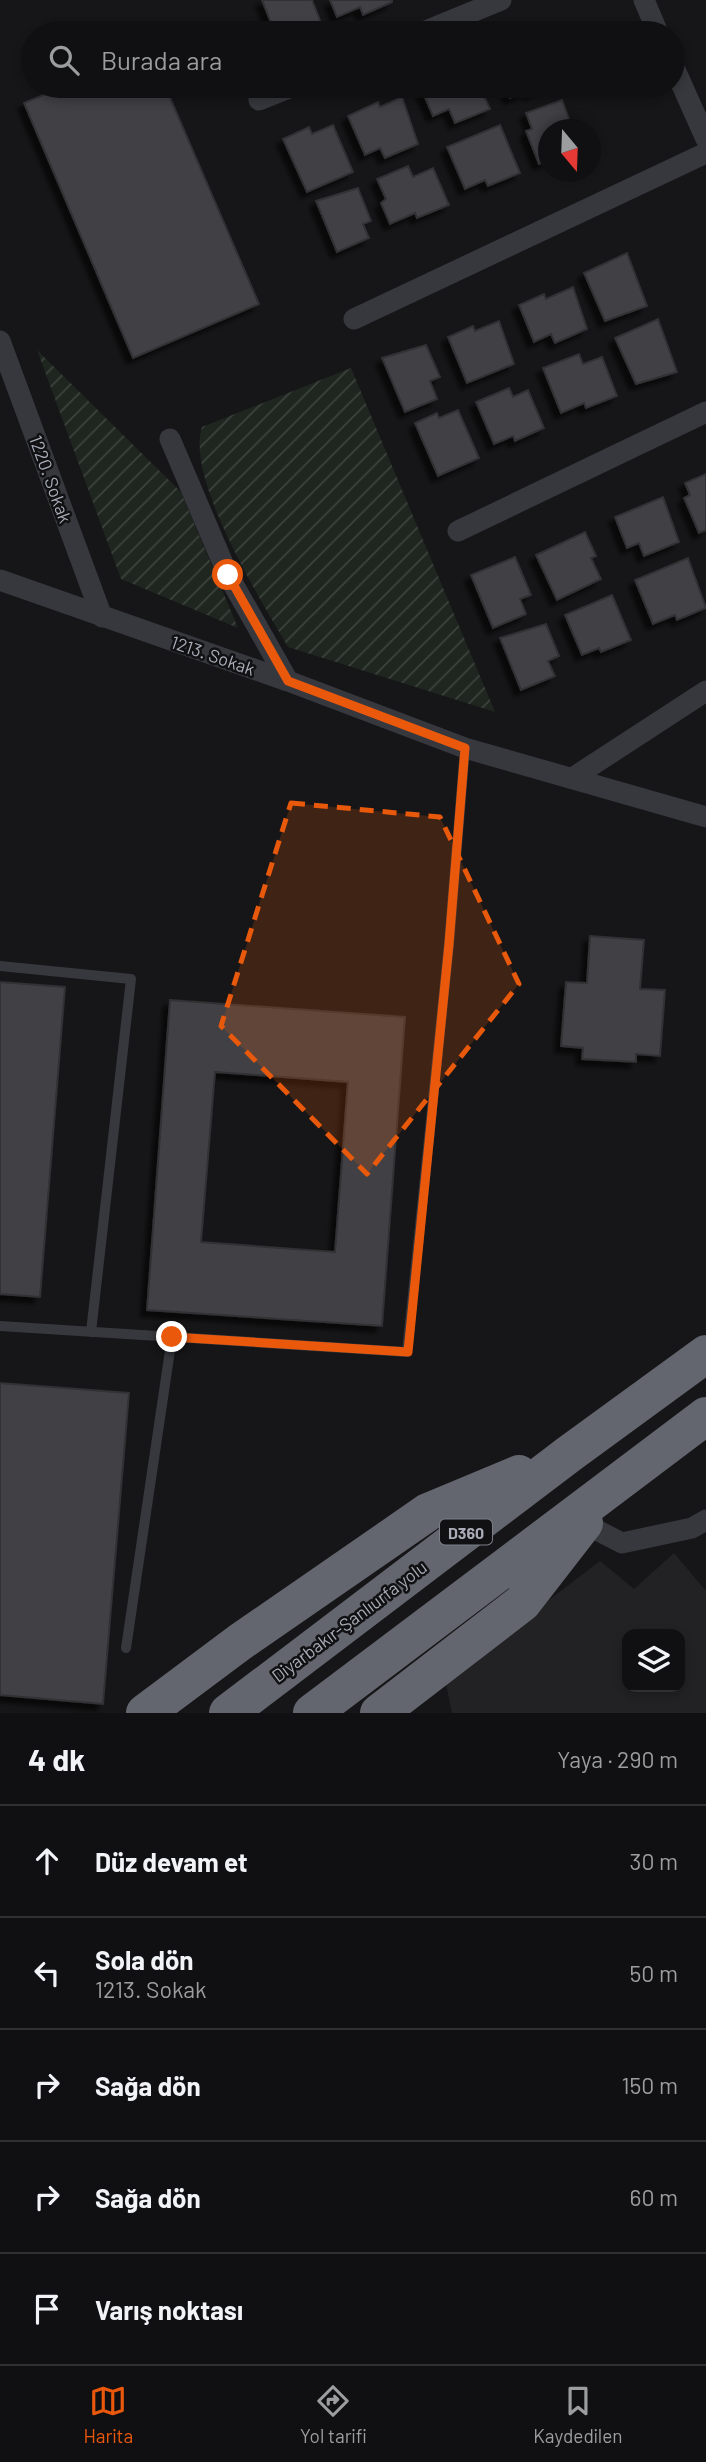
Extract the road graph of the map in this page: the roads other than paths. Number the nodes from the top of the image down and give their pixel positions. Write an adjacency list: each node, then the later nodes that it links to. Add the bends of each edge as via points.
1 (501, 0): 3 (street)
2 (643, 0): 4 (street)
3 (450, 21)
4 (653, 21)
5 (685, 92): 8 (street)
6 (265, 98): 7 (street)
7 (260, 100)
8 (706, 139)
9 (706, 153): 10 (street)
10 (354, 319)
11 (0, 341): 16 (street, 1220. Sokak)
12 (706, 412): 14 (street)
13 (170, 439): 17 (street, via 228,575)
14 (458, 531)
15 (0, 580): 16 (street, 1213. Sokak)
16 (102, 617): 17 (street, 1213. Sokak)
17 (288, 681): 19 (street, 1213. Sokak)
18 (706, 691): 20 (street)
19 (465, 748): 20 (street, 1213. Sokak); 25 (lane, via 408,1352)
20 (574, 777): 21 (street, 1213. Sokak)
21 (706, 817)
22 (0, 966): 24 (lane, via 131,979)
23 (0, 1326): 24 (lane)
24 (91, 1332): 25 (lane)
25 (172, 1337): 32 (lane)
26 (706, 1354): 28 (highway, Diyarbakır-Şanlıurfa yolu / D360)
27 (706, 1416): 29 (highway, D360)
28 (569, 1454): 33 (highway, via 428,1512); 34 (highway, Diyarbakır-Şanlıurfa yolu / D360)
29 (615, 1482): 31 (highway); 35 (highway, D360)
30 (706, 1520): 31 (street, via 692,1528 622,1543)
31 (583, 1523): 36 (highway, via 522,1603)
32 (126, 1648)
33 (145, 1713)
34 (228, 1713)
35 (312, 1713)
36 (379, 1713)

